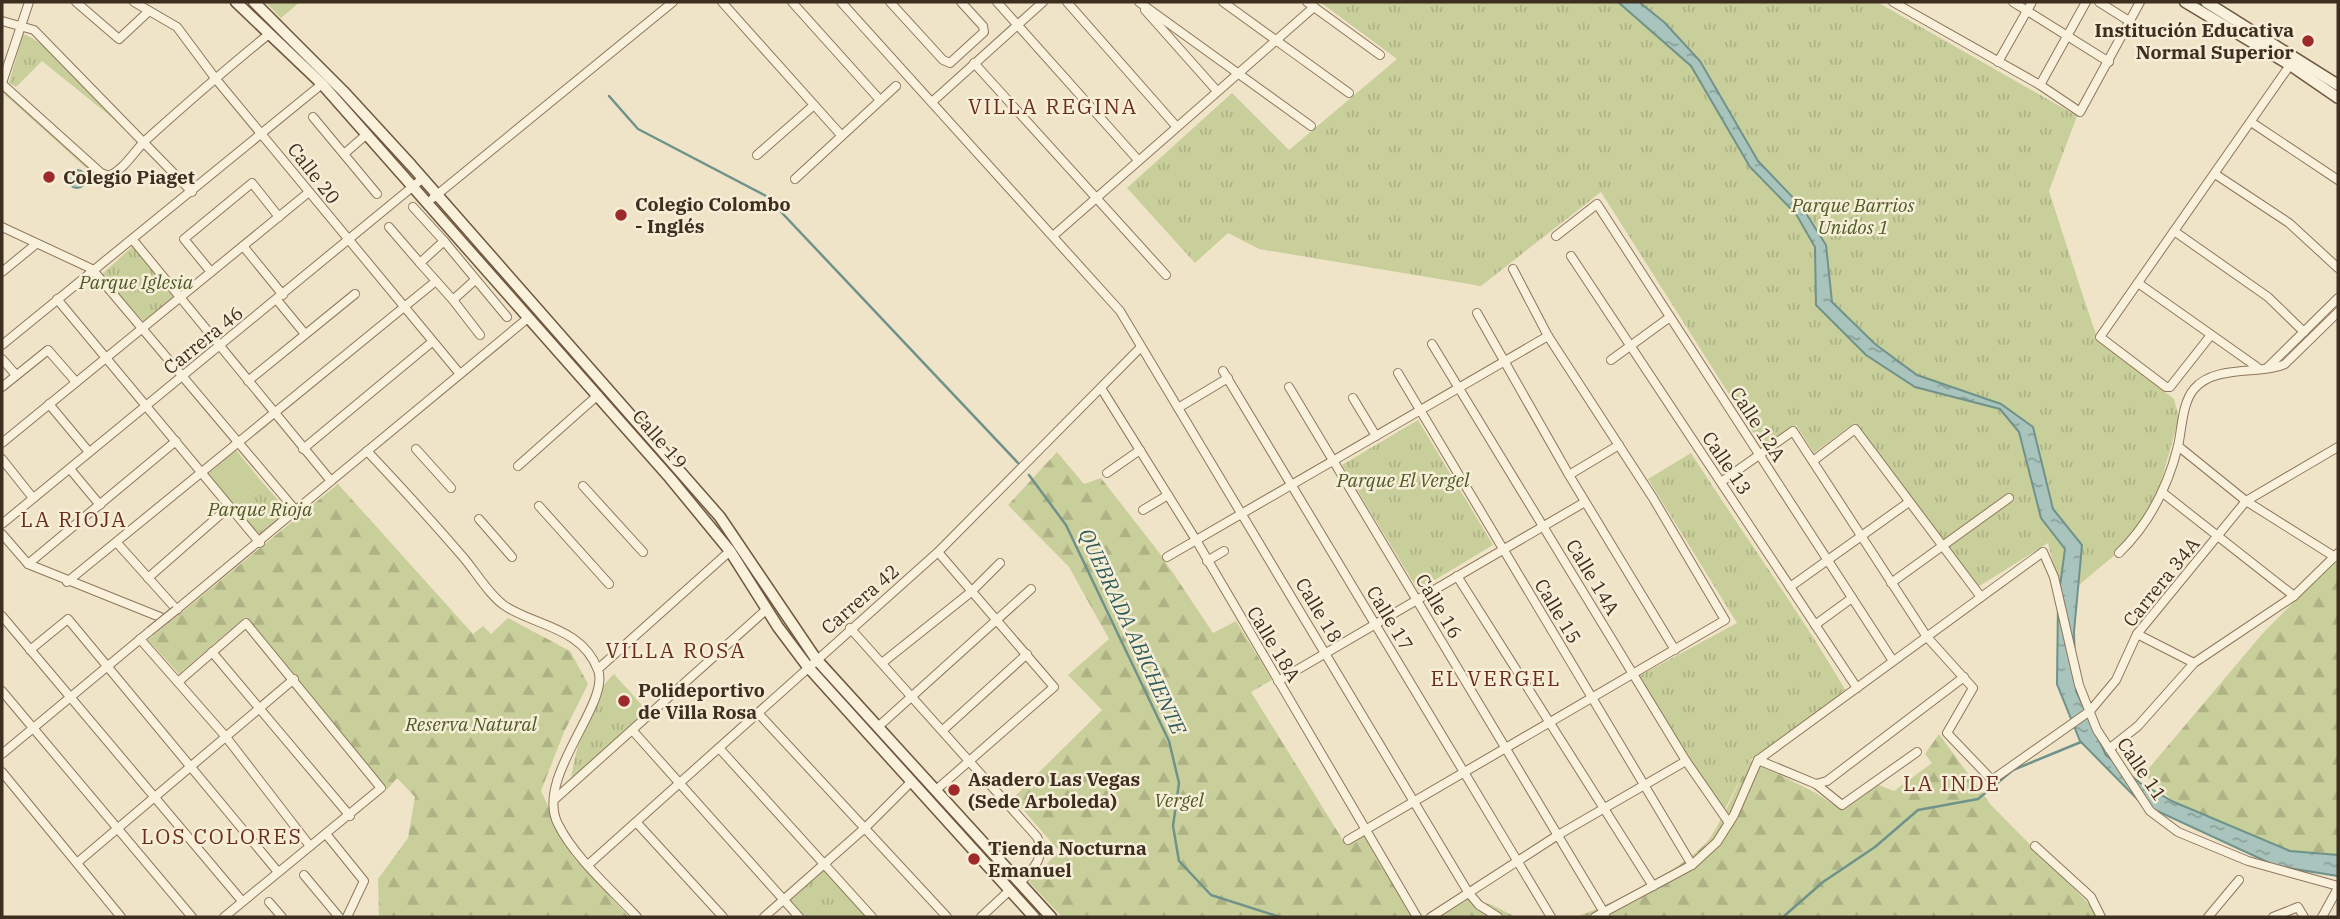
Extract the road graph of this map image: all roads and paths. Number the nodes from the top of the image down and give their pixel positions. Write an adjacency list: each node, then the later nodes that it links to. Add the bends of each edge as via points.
1 (29, 2): 29 (street)
2 (76, 2): 26 (street, via 119,39)
3 (134, 2): 26 (street, Calle 20)
4 (236, 2): 31 (main road, Calle 19)
5 (254, 2): 67 (main road, Calle 19, via 343,92)
6 (673, 2): 72 (street)
7 (722, 2): 52 (street)
8 (792, 2): 50 (street)
9 (841, 2): 51 (street, Calle 18)
10 (890, 2): 11 (street, via 943,60 950,62 984,32)
11 (961, 2)
12 (997, 2): 30 (street)
13 (1043, 2): 30 (street)
14 (1067, 2): 55 (street)
15 (1138, 2): 40 (street); 47 (street)
16 (1223, 2): 33 (street)
17 (1893, 2): 35 (street)
18 (2013, 2): 25 (street)
19 (2086, 2): 32 (street)
20 (2099, 2): 28 (street)
21 (2140, 2): 28 (street)
22 (2185, 2): 38 (main road)
23 (2206, 2): 45 (main road)
24 (1310, 4): 33 (street); 34 (street)
25 (2030, 6): 32 (street); 35 (street)
26 (149, 11): 41 (street, Calle 20, via 177,27)
27 (2, 20): 29 (street)
28 (2129, 21): 36 (street)
29 (21, 24): 39 (street); 60 (street, via 34,30)
30 (1018, 24): 37 (street); 63 (street)
31 (269, 34): 41 (street); 43 (main road, Calle 19)
32 (2068, 35): 36 (street); 44 (street)
33 (1274, 39): 40 (street); 48 (street)
34 (1380, 55)
35 (1998, 62): 44 (street)
36 (2109, 62): 44 (street, via 2080,112)
37 (974, 64): 51 (street); 71 (street)
38 (2290, 65): 49 (main road); 54 (street)
39 (3, 72): 42 (street)
40 (1239, 73): 47 (street); 56 (street)
41 (215, 78): 57 (street, Calle 20); 60 (street)
42 (2, 83): 60 (street, via 101,173 117,173)
43 (321, 84): 57 (street); 58 (main road, Calle 19)
44 (2040, 85)
45 (2338, 85)
46 (896, 86): 50 (street)
47 (1217, 91): 55 (street)
48 (1349, 93)
49 (2338, 98)
50 (880, 100): 59 (street)
51 (932, 102): 78 (street, Calle 18)
52 (814, 105): 59 (street); 62 (street)
53 (313, 117): 61 (street)
54 (2251, 121): 64 (street); 66 (street)
55 (1176, 125): 63 (street)
56 (1311, 126)
57 (262, 133): 68 (street); 69 (street, Calle 20)
58 (367, 134): 61 (street); 67 (main road, Calle 19)
59 (841, 135): 65 (street)
60 (144, 143): 68 (street)
61 (344, 153): 70 (street)
62 (757, 155)
63 (1138, 160): 71 (street)
64 (2215, 174): 77 (street); 89 (street, via 2289,223)
65 (794, 179)
66 (2338, 180)
67 (418, 182): 72 (main road, Calle 19); 82 (street, Carrera 46)
68 (192, 192): 80 (street)
69 (309, 192): 74 (street); 82 (street, Calle 20)
70 (377, 194)
71 (1095, 198): 78 (street); 94 (street)
72 (432, 199): 85 (main road, Calle 19); 235 (main road, Calle 19, via 720,517)
73 (413, 207): 81 (street)
74 (279, 217): 84 (street); 93 (street, via 252,183 184,239)
75 (2, 227): 83 (street)
76 (389, 227): 87 (street)
77 (2174, 231): 97 (street); 111 (street, via 2269,297)
78 (1053, 236): 121 (street, Calle 18, via 1121,310)
79 (1556, 236): 108 (street, Calle 12A, via 1597,204)
80 (133, 240): 90 (street); 100 (street)
81 (444, 241): 87 (street); 88 (street)
82 (348, 242): 99 (street, Carrera 46); 104 (street, Calle 20)
83 (36, 244): 90 (street); 92 (street)
84 (243, 246): 93 (street); 99 (street)
85 (471, 253): 88 (street); 109 (main road, Calle 19)
86 (1571, 256): 119 (street, Calle 13)
87 (420, 263): 96 (street)
88 (461, 263): 95 (street)
89 (2338, 268)
90 (92, 269): 101 (street); 110 (street)
91 (1513, 269): 115 (street)
92 (2, 272)
93 (211, 272): 100 (street)
94 (1166, 275)
95 (475, 280): 102 (street); 107 (street)
96 (436, 281): 102 (street); 104 (street)
97 (2138, 283): 114 (street); 114 (street, via 2100,337 2165,387 2170,387)
98 (355, 294): 112 (street)
99 (280, 297): 112 (street); 120 (street, Carrera 46)
100 (179, 298): 110 (street); 120 (street)
101 (57, 299): 118 (street); 122 (street)
102 (453, 300): 113 (street)
103 (2337, 300): 111 (street)
104 (404, 309): 116 (street, Calle 20); 143 (street)
105 (2338, 312): 126 (street, via 2285,363)
106 (1477, 313): 125 (street)
107 (507, 317)
108 (1670, 317): 119 (street); 156 (street, Calle 12A)
109 (528, 318): 128 (street); 137 (main road, Calle 19)
110 (143, 327): 122 (street); 130 (street)
111 (2304, 332): 126 (street)
112 (305, 334): 131 (street)
113 (480, 335)
114 (2211, 335): 126 (street)
115 (1548, 336): 125 (street); 148 (street)
116 (432, 342): 128 (street, Calle 20); 151 (street)
117 (1432, 344): 135 (street, Calle 14A)
118 (2, 345)
119 (1631, 346): 124 (street); 166 (street, Calle 13)
120 (219, 347): 130 (street, Carrera 46); 131 (street)
121 (1141, 347): 136 (street, Carrera 42); 141 (street, Calle 18)
122 (107, 357): 132 (street); 140 (street)
123 (2, 359): 129 (street)
124 (1611, 360)
125 (1504, 361): 135 (street); 164 (street)
126 (2262, 368): 149 (street, via 2212,379 2194,389)
127 (1398, 373): 142 (street, Calle 15)
128 (460, 374): 154 (street)
129 (16, 375): 132 (street, via 45,351); 133 (street)
130 (183, 376): 140 (street, Carrera 46); 147 (street)
131 (248, 381): 143 (street)
132 (76, 382): 139 (street)
133 (2, 387)
134 (1289, 387): 158 (street, Calle 16)
135 (1459, 387): 142 (street); 185 (street, Calle 14A)
136 (1101, 388): 153 (street, Calle 18A); 197 (street, Carrera 42)
137 (598, 396): 160 (street); 194 (main road, Calle 19)
138 (1353, 398): 144 (street)
139 (49, 404): 146 (street); 155 (street)
140 (147, 405): 145 (street); 155 (street, Carrera 46)
141 (1178, 408): 167 (street, Calle 17, via 1225,375); 182 (street, Calle 18)
142 (1420, 410): 144 (street); 193 (street, Calle 15)
143 (275, 415): 147 (street); 151 (street)
144 (1376, 436): 158 (street)
145 (176, 441): 163 (street); 177 (street)
146 (2, 443)
147 (240, 443): 163 (street); 181 (street)
148 (1619, 445): 164 (street); 230 (street, via 1725,621)
149 (2178, 446): 170 (street); 174 (street)
150 (2338, 447): 174 (street, Carrera 34A)
151 (303, 449): 165 (street)
152 (416, 449): 169 (street)
153 (1140, 450): 162 (street); 171 (street, Calle 18A)
154 (368, 451): 165 (street); 239 (street, via 504,605 548,623 580,644)
155 (89, 452): 161 (street, Carrera 46)
156 (1759, 455): 159 (street, via 1793,431); 166 (street); 203 (street, Calle 12A)
157 (2, 459): 172 (street)
158 (1333, 460): 167 (street); 217 (street, Calle 16)
159 (1813, 461): 176 (street, via 1855,429); 187 (street)
160 (518, 466)
161 (69, 468): 172 (street, Carrera 46); 177 (street)
162 (1107, 473)
163 (201, 474): 179 (street); 191 (street)
164 (1569, 475): 175 (street)
165 (333, 479): 181 (street)
166 (1721, 482): 211 (street, Calle 13)
167 (1291, 485): 182 (street); 223 (street, Calle 17)
168 (583, 486): 196 (street)
169 (451, 488)
170 (2163, 493): 188 (street); 198 (street, via 2136,538)
171 (1168, 495): 180 (street); 189 (street, Calle 18A)
172 (33, 498): 184 (street, Carrera 46)
173 (2009, 498): 192 (street)
174 (2246, 500): 188 (street, Carrera 34A); 199 (street)
175 (1585, 502): 185 (street); 230 (street)
176 (1909, 502): 187 (street); 192 (street)
177 (100, 505): 204 (street)
178 (539, 506): 209 (street)
179 (229, 508): 190 (street); 207 (street)
180 (1143, 510)
181 (297, 512): 190 (street)
182 (1242, 513): 189 (street); 232 (street, Calle 18)
183 (479, 519): 201 (street)
184 (2, 524)
185 (1543, 526): 193 (street); 240 (street, Calle 14A)
186 (2, 534): 204 (street)
187 (1860, 537): 203 (street); 210 (street)
188 (2217, 539): 214 (street); 226 (street, Carrera 34A)
189 (1196, 540): 200 (street); 202 (street, Calle 18A)
190 (260, 543): 218 (street)
191 (118, 544): 207 (street); 208 (street)
192 (1943, 547): 210 (street); 215 (street)
193 (1503, 549): 206 (street); 249 (street, Calle 15)
194 (730, 551): 219 (main road, Calle 19); 239 (street)
195 (1224, 551): 202 (street)
196 (643, 552)
197 (938, 552): 213 (street); 225 (street, Carrera 42)
198 (2119, 553)
199 (2336, 555): 214 (street)
200 (1167, 557)
201 (512, 558)
202 (1207, 561): 243 (street, Calle 18A)
203 (1828, 561): 211 (street); 216 (street, Calle 12A)
204 (28, 564): 208 (street)
205 (1000, 564): 213 (street)
206 (1457, 576): 217 (street); 253 (street)
207 (148, 578): 218 (street)
208 (67, 582): 221 (street)
209 (609, 583)
210 (1891, 583): 227 (street)
211 (1790, 587): 224 (street, Calle 13)
212 (1031, 589): 222 (street)
213 (971, 592): 222 (street); 236 (street)
214 (2294, 596): 237 (street)
215 (1981, 597): 227 (street); 251 (street, Calle 11, via 2043,552)
216 (1853, 598): 224 (street); 234 (street, Calle 12A)
217 (1417, 600): 223 (street); 260 (street, Calle 16)
218 (177, 610): 228 (street, bridge)
219 (767, 610): 235 (main road, Calle 19); 257 (street)
220 (2, 617): 229 (street)
221 (165, 619)
222 (998, 620): 233 (street); 247 (street)
223 (1375, 624): 232 (street); 269 (street, Calle 17)
224 (1815, 625): 245 (street, Calle 13)
225 (850, 628): 235 (street, Carrera 42); 236 (street)
226 (2137, 634): 237 (street); 251 (street, Carrera 34A, via 2116,680)
227 (1927, 636): 234 (street); 241 (street)
228 (140, 639): 238 (street); 244 (street)
229 (30, 650): 238 (street, via 68,619); 248 (street)
230 (1675, 650): 240 (street)
231 (212, 652): 242 (street, via 246,623); 244 (street); 250 (street)
232 (1326, 653): 243 (street); 277 (street, Calle 18)
233 (1027, 654): 256 (street); 265 (street, via 1054,687)
234 (1893, 661): 245 (street)
235 (812, 663): 252 (street, Carrera 42); 254 (main road, Calle 19); 270 (main road, Calle 19)
236 (882, 663): 247 (street)
237 (2194, 663): 261 (street, via 2138,726)
238 (108, 666): 248 (street); 267 (street)
239 (598, 669): 276 (street, via 597,695 572,743)
240 (1634, 674): 249 (street); 266 (street, Calle 14A)
241 (1964, 677): 251 (street, Carrera 34A, via 1973,688 1971,696 1947,733 1992,780); 271 (street, via 1827,781)
242 (294, 679): 250 (street); 279 (street, via 381,788)
243 (1278, 681): 284 (street, Calle 18A)
244 (178, 682): 258 (street)
245 (1857, 688): 264 (street)
246 (2, 691): 255 (street)
247 (912, 696): 254 (street); 256 (street)
248 (69, 698): 255 (street); 275 (street)
249 (1592, 698): 253 (street); 273 (street, Calle 15)
250 (260, 709): 258 (street); 279 (street)
251 (2089, 712): 261 (street, Calle 11)
252 (758, 713): 259 (street, Carrera 42); 282 (street)
253 (1550, 722): 260 (street); 278 (street)
254 (879, 726): 274 (main road, Calle 19)
255 (33, 728): 263 (street); 283 (street)
256 (943, 730): 265 (street)
257 (633, 731): 272 (street); 276 (street)
258 (226, 737): 267 (street); 288 (street)
259 (719, 748): 272 (street, Carrera 42); 293 (street)
260 (1506, 748): 269 (street); 286 (street, Calle 16)
261 (2109, 750): 300 (street, Calle 11, via 2150,811 2178,832 2248,860)
262 (1917, 752): 271 (street, via 1846,803 1838,803)
263 (2, 754)
264 (1758, 760): 271 (street); 281 (street)
265 (971, 761): 274 (street); 298 (street, via 1037,837 1038,862)
266 (1686, 761): 273 (street); 281 (street, Calle 14A)
267 (192, 766): 275 (street); 295 (street)
268 (2, 772): 291 (street)
269 (1464, 772): 277 (street); 290 (street, Calle 17)
270 (912, 781): 282 (street); 301 (main road, Calle 19)
271 (1816, 784)
272 (679, 785): 280 (street, Carrera 42); 303 (street)
273 (1645, 786): 278 (street); 294 (street, Calle 15)
274 (936, 790): 298 (main road, Calle 19)
275 (154, 797): 283 (street); 304 (street)
276 (553, 801): 292 (street, via 556,822)
277 (1414, 801): 284 (street); 302 (street, Calle 18)
278 (1605, 809): 286 (street); 299 (street)
279 (350, 816): 285 (street)
280 (637, 823): 292 (street, Carrera 42); 314 (street)
281 (1729, 823): 294 (street, via 1717,842)
282 (866, 827): 293 (street); 318 (street)
283 (117, 828): 291 (street); 308 (street)
284 (1366, 830): 287 (street); 322 (street, Calle 18A)
285 (326, 834): 288 (street); 312 (street, via 364,881)
286 (1558, 835): 290 (street); 306 (street, Calle 16)
287 (1348, 840)
288 (310, 846): 295 (street)
289 (2035, 846): 327 (street, via 2091,897)
290 (1517, 861): 302 (street); 325 (street, Calle 17)
291 (78, 862): 307 (street)
292 (589, 864): 313 (street)
293 (824, 865): 303 (street); 317 (street)
294 (1692, 865): 299 (street)
295 (278, 872): 304 (street)
296 (304, 875): 311 (street)
297 (2239, 880): 328 (street)
298 (1021, 882): 321 (main road, Calle 19)
299 (1653, 886): 306 (street)
300 (2338, 887): 331 (street)
301 (1010, 890): 319 (street); 320 (main road, Calle 19)
302 (1468, 892): 323 (street); 324 (street, Calle 18)
303 (783, 900): 315 (street); 316 (street)
304 (242, 901): 309 (street)
305 (269, 902): 310 (street)
306 (1605, 914): 326 (street)
307 (121, 917)
308 (192, 917)
309 (224, 917)
310 (282, 917)
311 (339, 917)
312 (347, 917)
313 (637, 917)
314 (723, 917)
315 (764, 917)
316 (799, 917)
317 (872, 917)
318 (947, 917)
319 (981, 917)
320 (1034, 917)
321 (1051, 917)
322 (1417, 917)
323 (1431, 917)
324 (1498, 917)
325 (1551, 917)
326 (1595, 917)
327 (2100, 917)
328 (2208, 917)
329 (2273, 917): 330 (street, via 2298,907)
330 (2304, 917)
331 (2322, 917)

